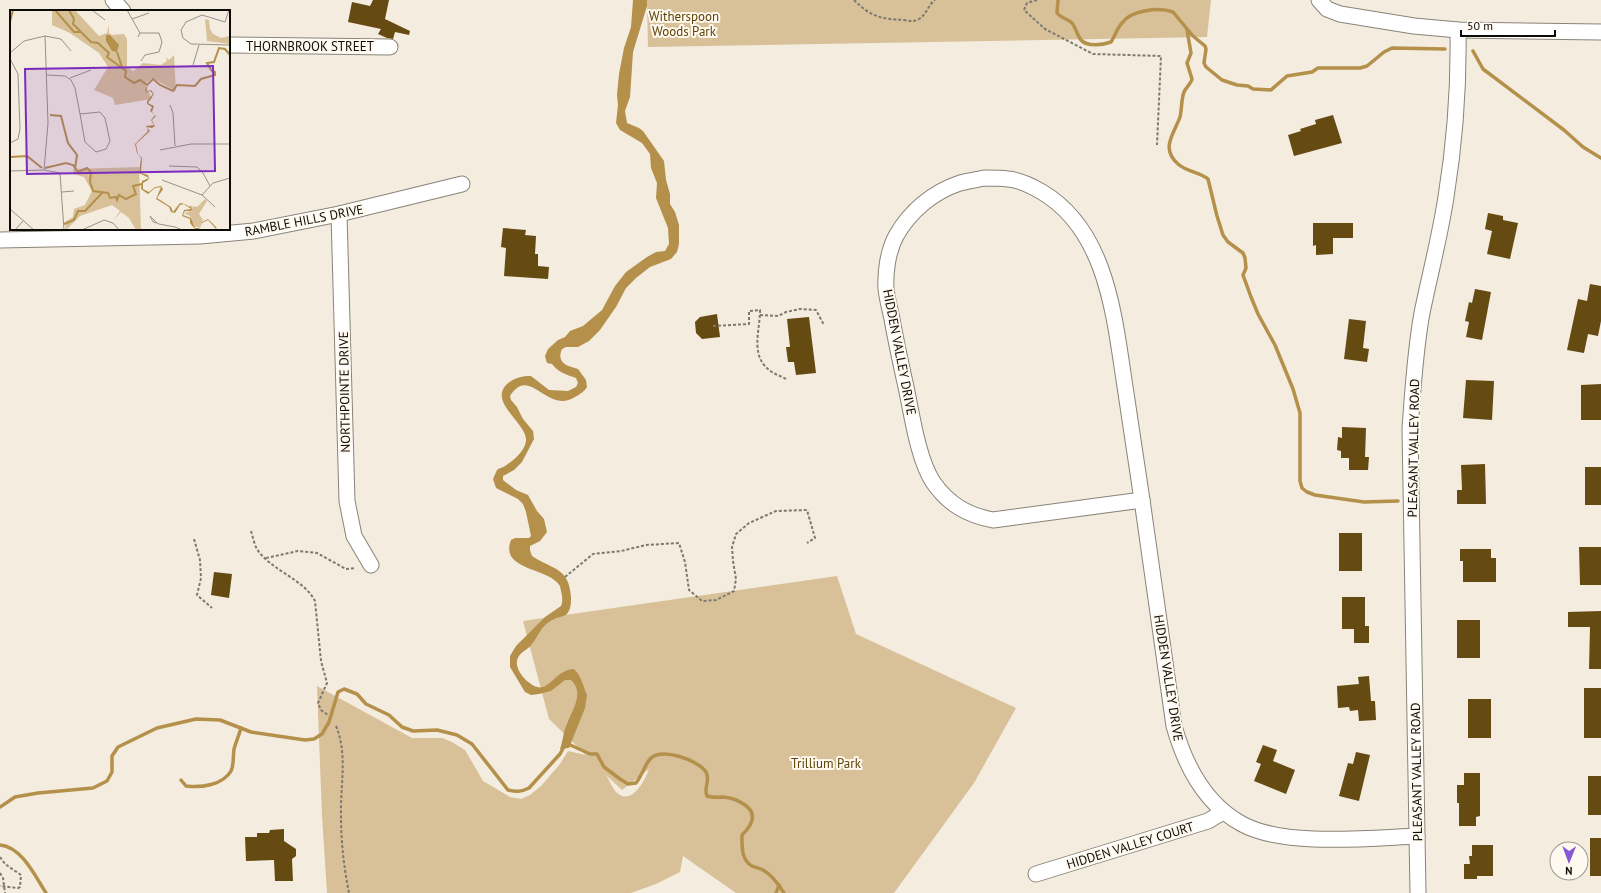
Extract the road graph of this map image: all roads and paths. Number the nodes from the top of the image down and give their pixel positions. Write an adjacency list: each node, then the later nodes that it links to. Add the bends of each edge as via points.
1 (113, 0): 6 (street)
2 (854, 0): 3 (path, via 875,16 913,21 922,17)
3 (935, 0)
4 (1037, 0): 11 (path, via 1027,3 1024,10 1046,29 1094,54 1161,56)
5 (1319, 0): 7 (street, via 1327,9 1340,14)
6 (122, 10)
7 (1458, 30): 8 (street); 30 (street, PLEASANT VALLEY ROAD, via 1458,75 1452,156 1445,205 1422,314 1415,360 1410,428)
8 (1601, 32)
9 (230, 45): 10 (street, THORNBROOK STREET)
10 (385, 50)
11 (1157, 145)
12 (462, 184): 13 (street, RAMBLE HILLS DRIVE)
13 (339, 214): 14 (street, RAMBLE HILLS DRIVE, via 254,231 200,236); 24 (street, NORTHPOINTE DRIVE, via 347,501 354,536)
14 (0, 240)
15 (760, 315): 16 (path, via 778,316 800,309 816,310); 17 (path, via 760,310 749,311 749,324); 18 (path, via 757,343 759,358 772,372)
16 (824, 325)
17 (713, 326)
18 (786, 379)
19 (1142, 500): 19 (street, HIDDEN VALLEY DRIVE, via 993,520 958,508 933,482 925,465 917,435 886,290 886,273 896,237 909,217 928,199 960,183 984,178 1009,178 1032,186 1051,197 1069,213 1100,265 1111,304); 29 (street, HIDDEN VALLEY DRIVE, via 1174,726 1190,769 1207,795)
20 (251, 531): 23 (path, via 258,550)
21 (194, 539): 26 (path, via 200,560 201,578 197,595)
22 (807, 543): 25 (path, via 815,538 807,510 776,511 749,523 736,534 732,547 736,579 734,591 716,600 702,601 689,590 686,562 679,543 646,545 593,554)
23 (266, 558): 24 (path, via 298,551 317,553 346,570); 27 (path, via 311,593 315,601 321,661 327,684 318,704)
24 (371, 565)
25 (565, 577)
26 (212, 608)
27 (328, 716)
28 (336, 726): 39 (path, via 342,739 344,756 342,848)
29 (1224, 812): 30 (street, HIDDEN VALLEY DRIVE, via 1243,824 1264,832 1294,837 1331,839); 33 (street, HIDDEN VALLEY COURT, via 1208,821)
30 (1417, 836): 40 (street, PLEASANT VALLEY ROAD)
31 (0, 858): 37 (path, via 21,875 20,887)
32 (0, 873): 35 (path)
33 (1036, 874)
34 (0, 881): 35 (path)
35 (4, 881): 37 (path)
36 (0, 886): 37 (path)
37 (5, 886): 38 (path)
38 (5, 893)
39 (349, 893)
40 (1418, 893)

